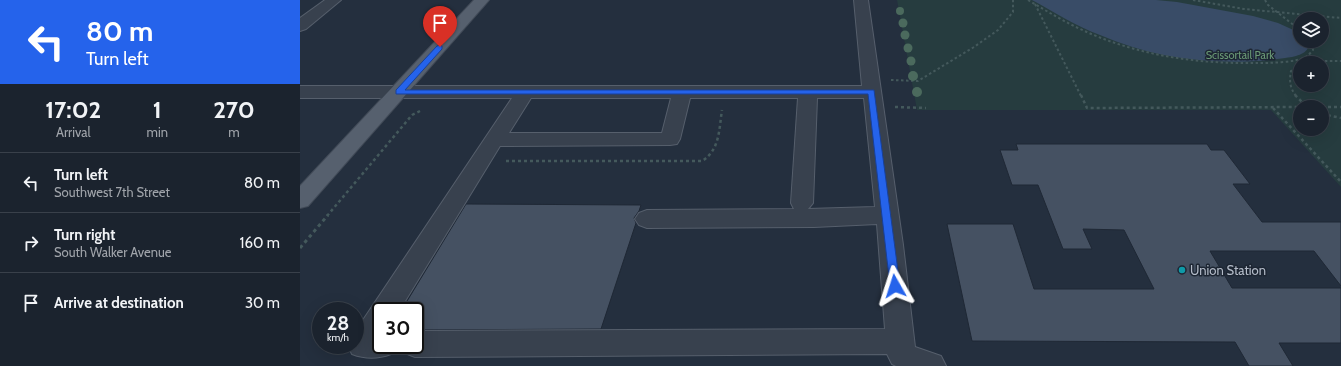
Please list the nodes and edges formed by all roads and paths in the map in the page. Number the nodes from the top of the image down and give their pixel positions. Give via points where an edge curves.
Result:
1 (334, 0) edge
2 (482, 0) edge
3 (862, 0) edge
4 (1013, 0) edge
5 (1028, 0) edge
6 (1194, 0) edge
7 (1265, 0) edge
8 (1035, 4) junction
9 (1277, 12) junction
10 (1341, 18) edge
11 (1293, 25) edge
12 (300, 26) edge
13 (1293, 59) edge
14 (1329, 61) edge
15 (1341, 61) edge
16 (1293, 70) edge
17 (880, 86) junction
18 (300, 92) edge
19 (398, 92) junction
20 (525, 92) junction
21 (682, 92) junction
22 (808, 92) junction
23 (1300, 100) edge
24 (894, 107) dead end
25 (1272, 107) junction
26 (1293, 107) edge
27 (1329, 107) edge
28 (1341, 107) edge
29 (426, 108) dead end
30 (926, 108) dead end
31 (1329, 115) edge
32 (1341, 118) edge
33 (494, 140) junction
34 (1341, 182) edge
35 (300, 200) edge
36 (802, 203) dead end
37 (887, 215) junction
38 (647, 219) dead end
39 (300, 248) edge
40 (390, 302) edge
41 (372, 330) edge
42 (424, 344) edge
43 (372, 345) edge
44 (901, 348) junction
45 (931, 366) edge

1 - 12 street
2 - 19 main road
3 - 17 street
4 - 17 path via 1013,12 998,30 974,47 918,81
5 - 8 path
6 - 9 path
7 - 9 path
8 - 13 path via 1087,32 1149,53 1211,63 1263,63
8 - 25 path via 1087,108
9 - 10 path
9 - 11 path
14 - 15 path
16 - 23 path via 1289,83
17 - 22 street
17 - 37 street
18 - 19 street
19 - 20 street
19 - 35 main road
20 - 21 street
20 - 33 street
21 - 22 street
21 - 33 street via 670,139
22 - 36 street
24 - 30 path
25 - 26 path
25 - 34 path
27 - 28 path
29 - 39 path via 412,115
31 - 32 path
33 - 40 street
37 - 38 street
37 - 44 street
41 - 43 street via 362,345
42 - 44 street
44 - 45 street

